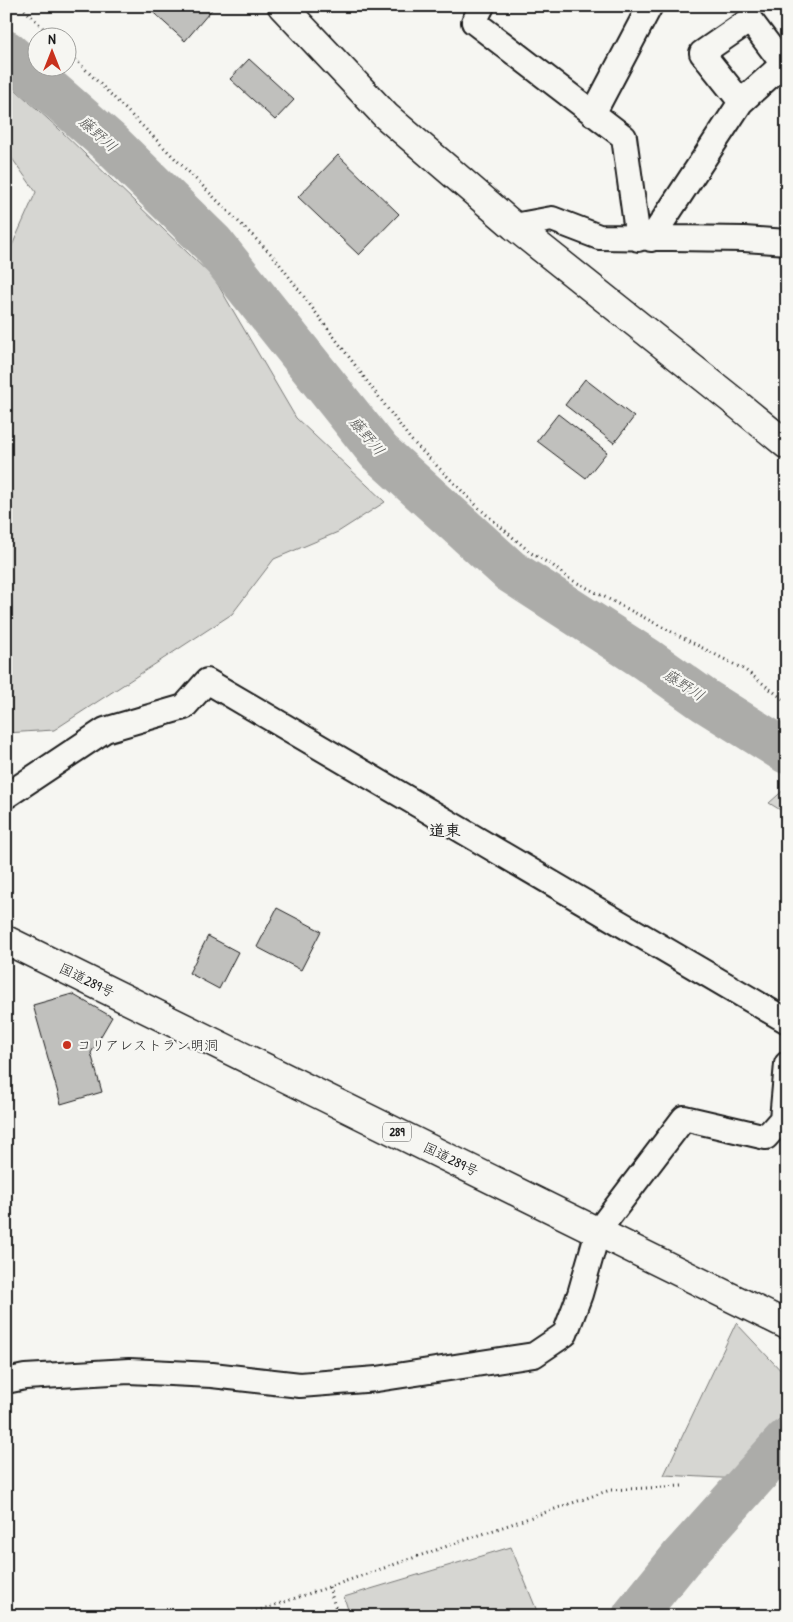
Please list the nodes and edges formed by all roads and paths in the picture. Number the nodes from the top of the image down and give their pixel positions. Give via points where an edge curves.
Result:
1 (21, 6) edge
2 (282, 6) edge
3 (482, 6) edge
4 (650, 6) edge
5 (43, 28) edge
6 (78, 62) edge
7 (741, 102) dead end
8 (593, 114) junction
9 (514, 226) junction
10 (644, 239) junction
11 (787, 242) edge
12 (787, 445) edge
13 (787, 702) edge
14 (6, 796) edge
15 (6, 940) edge
16 (787, 1020) edge
17 (787, 1064) edge
18 (598, 1231) junction
19 (787, 1325) edge
20 (6, 1381) edge
21 (682, 1486) dead end
22 (329, 1587) junction
23 (242, 1616) edge
24 (338, 1616) edge

1 - 5 path
2 - 9 main road via 386,116
3 - 8 street via 474,22
4 - 8 street
6 - 13 path via 275,258 411,440 480,509 531,553 552,564 568,578 745,670
7 - 10 street
8 - 10 street via 624,137
9 - 10 street via 552,219 599,237
9 - 12 main road
10 - 11 street
14 - 16 street via 105,730 184,707 208,681
15 - 18 main road, 国道289号 / 289
17 - 18 street via 782,1119 766,1138 684,1118
18 - 19 main road, 国道289号 / 289
18 - 20 street via 565,1334 534,1355 377,1379 300,1385 129,1370
21 - 22 path via 610,1490
22 - 23 path
22 - 24 path

